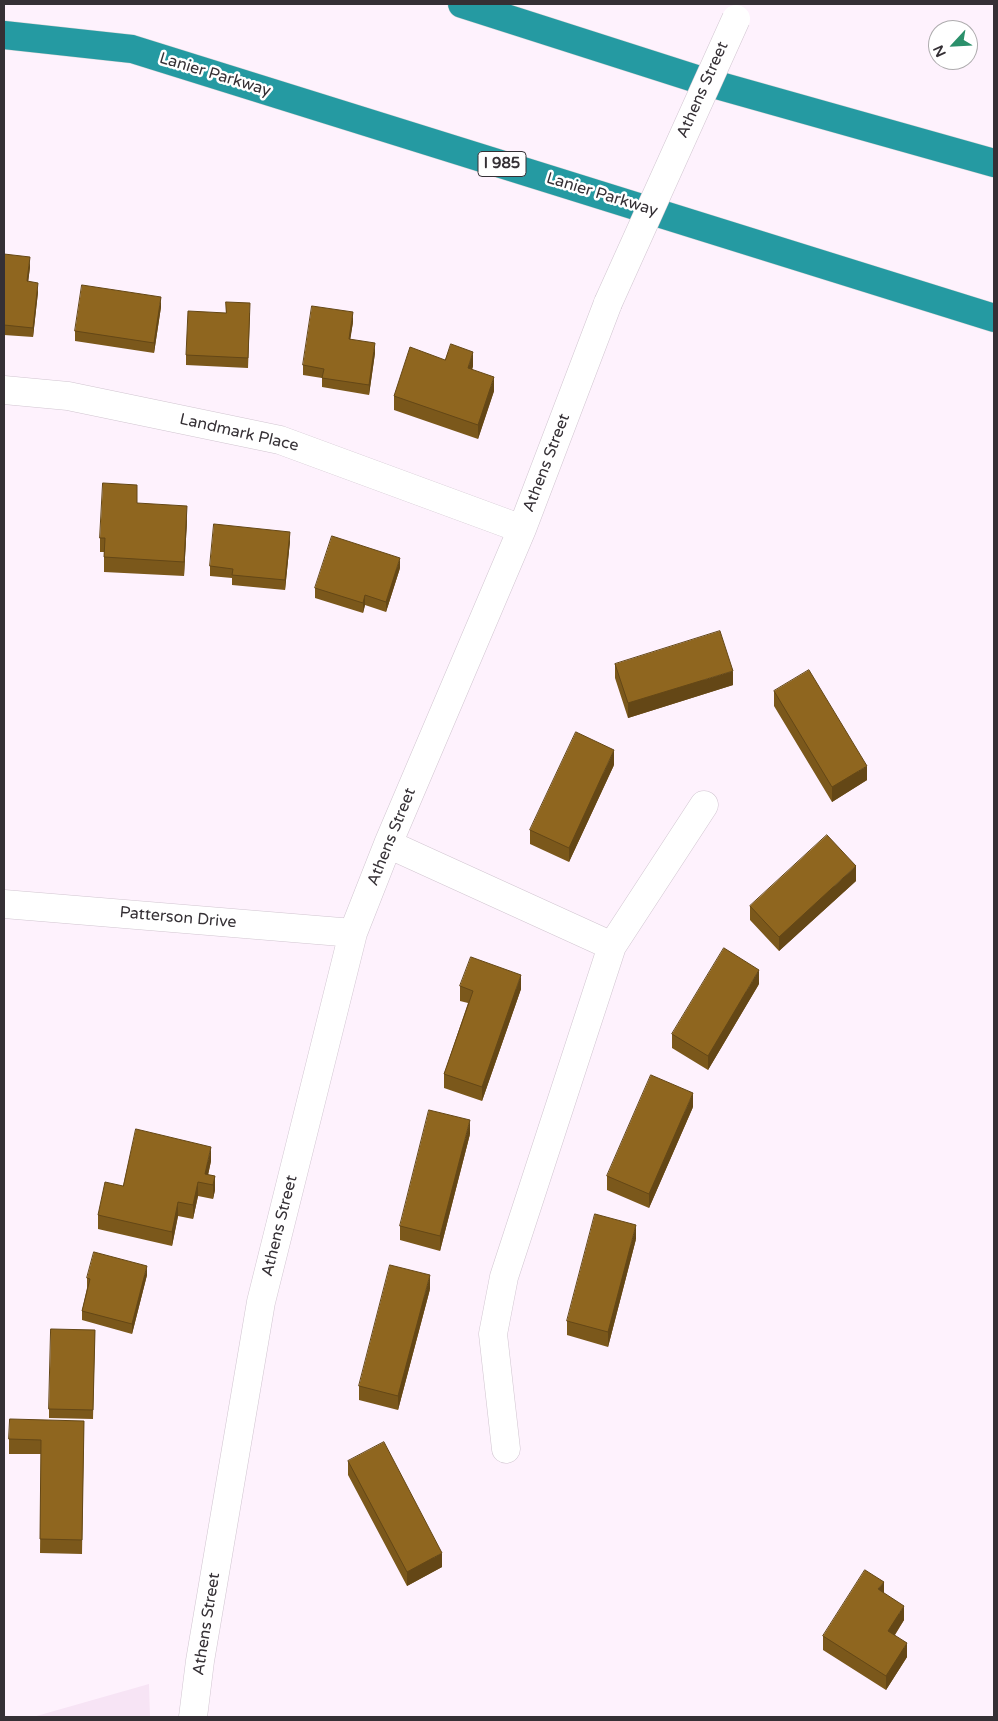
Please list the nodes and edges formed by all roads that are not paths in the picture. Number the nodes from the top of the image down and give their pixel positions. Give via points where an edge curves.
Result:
1 (462, 4) edge
2 (739, 12) edge
3 (4, 35) edge
4 (994, 163) edge
5 (994, 318) edge
6 (4, 390) edge
7 (522, 528) junction
8 (704, 805) dead end
9 (388, 844) junction
10 (4, 904) edge
11 (353, 933) junction
12 (612, 946) junction
13 (506, 1448) dead end
14 (193, 1717) edge

1 - 4 highway via 706,82
2 - 7 street, Athens Street, bridge via 608,303
3 - 5 highway, Lanier Parkway / I 985 via 132,49
6 - 7 street, Landmark Place via 68,396 280,440
7 - 9 street, Athens Street
8 - 12 street
9 - 11 street, Athens Street
9 - 12 street
10 - 11 street, Patterson Drive
11 - 14 street, Athens Street via 261,1302
12 - 13 street via 504,1277 493,1334

